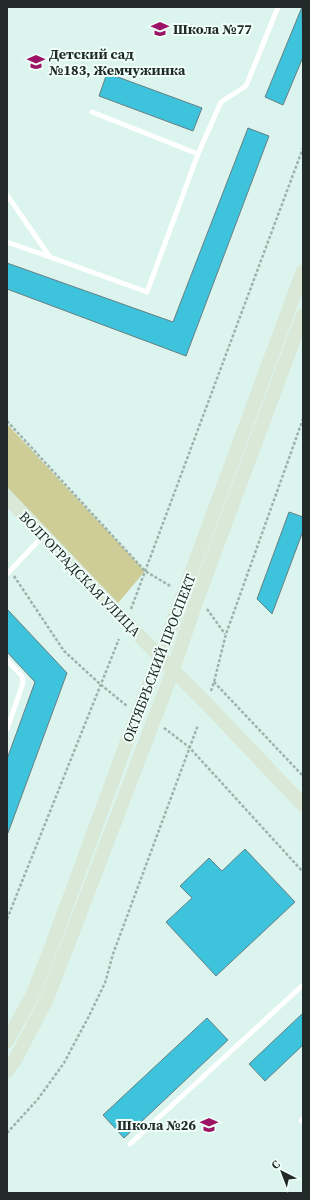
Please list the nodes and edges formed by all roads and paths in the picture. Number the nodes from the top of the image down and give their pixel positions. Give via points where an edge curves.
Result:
1 (278, 7) edge
2 (92, 112) dead end
3 (303, 148) edge
4 (198, 154) junction
5 (7, 195) edge
6 (7, 242) edge
7 (50, 257) junction
8 (303, 271) edge
9 (303, 315) edge
10 (303, 419) edge
11 (7, 421) edge
12 (7, 497) edge
13 (44, 535) junction
14 (145, 571) junction
15 (9, 572) edge
16 (176, 589) dead end
17 (206, 607) dead end
18 (130, 612) dead end
19 (226, 634) junction
20 (119, 639) dead end
21 (160, 657) junction
22 (7, 660) edge
23 (173, 670) junction
24 (214, 682) junction
25 (100, 684) junction
26 (211, 691) dead end
27 (131, 709) dead end
28 (159, 724) dead end
29 (198, 725) dead end
30 (7, 728) edge
31 (189, 747) junction
32 (303, 776) edge
33 (303, 805) edge
34 (303, 872) edge
35 (7, 919) edge
36 (303, 985) edge
37 (7, 1041) edge
38 (7, 1071) edge
39 (7, 1133) edge
40 (130, 1144) dead end

1 - 4 lane via 246,86 221,102
2 - 4 lane
3 - 14 path
4 - 7 lane via 147,292
5 - 7 lane
6 - 7 lane
8 - 21 main road, ОКТЯБРЬСКИЙ ПРОСПЕКТ
9 - 23 main road, ОКТЯБРЬСКИЙ ПРОСПЕКТ
10 - 19 path
11 - 14 path
12 - 13 main road, ВОЛГОГРАДСКАЯ УЛИЦА
13 - 15 lane
13 - 21 main road, ВОЛГОГРАДСКАЯ УЛИЦА
14 - 16 path
14 - 18 path
15 - 25 path via 64,651
17 - 19 path
19 - 24 path
20 - 25 path
21 - 23 main road, ВОЛГОГРАДСКАЯ УЛИЦА
21 - 37 main road, ОКТЯБРЬСКИЙ ПРОСПЕКТ via 36,987
22 - 30 lane via 22,676 22,683
23 - 33 main road, ВОЛГОГРАДСКАЯ УЛИЦА
23 - 38 main road, ОКТЯБРЬСКИЙ ПРОСПЕКТ via 46,1001
24 - 26 path
24 - 32 path
25 - 27 path
25 - 35 path
28 - 31 path
29 - 31 path
31 - 34 path
31 - 39 path via 112,954 105,983 64,1063 38,1099
36 - 40 lane

